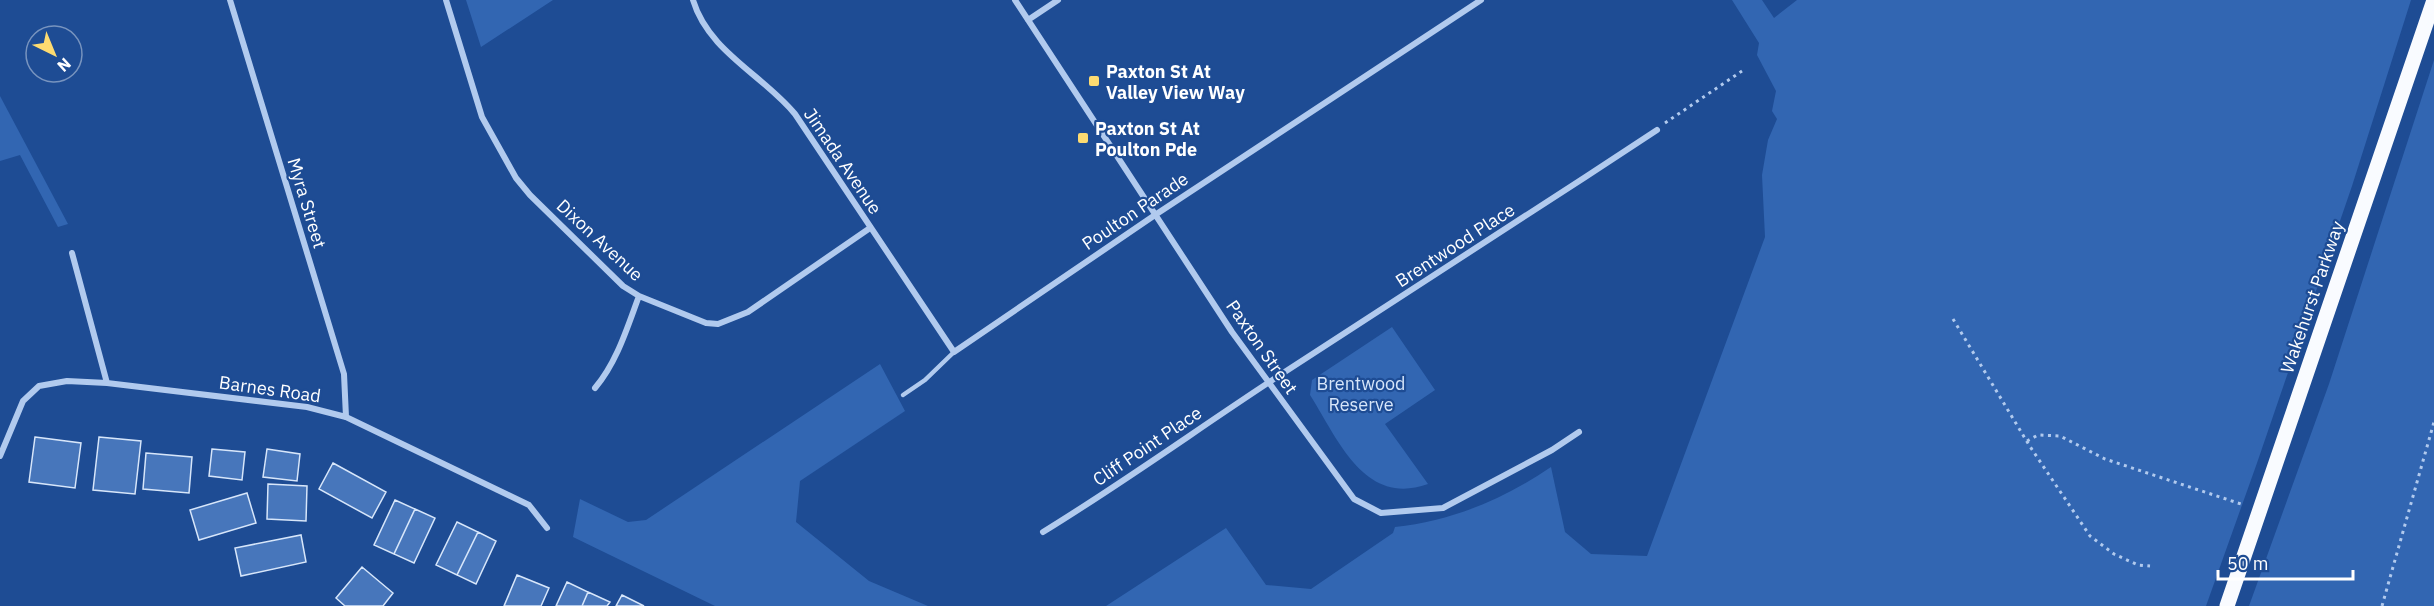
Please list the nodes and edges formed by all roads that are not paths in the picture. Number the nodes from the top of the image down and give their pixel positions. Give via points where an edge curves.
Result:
1 (230, 0) edge
2 (446, 0) edge
3 (693, 0) edge
4 (1015, 0) edge
5 (1058, 0) edge
6 (1481, 0) edge
7 (2434, 0) edge
8 (1028, 20) junction
9 (1657, 130) road end
10 (1155, 215) junction
11 (870, 228) junction
12 (72, 253) dead end
13 (639, 296) junction
14 (954, 352) junction
15 (107, 382) junction
16 (1268, 384) junction
17 (595, 388) dead end
18 (903, 395) dead end
19 (346, 417) junction
20 (1579, 432) dead end
21 (0, 456) edge
22 (547, 528) dead end
23 (1043, 531) dead end
24 (2227, 606) edge

1 - 19 street, Myra Street via 344,374
2 - 13 street, Dixon Avenue via 482,117 516,178 594,258
3 - 11 street, Jimada Avenue via 702,24 713,38 795,114
4 - 8 street, Paxton Street
5 - 8 street
6 - 10 street, Poulton Parade
7 - 24 main road, Wakehurst Parkway
8 - 10 street, Paxton Street
9 - 16 street, Brentwood Place
10 - 14 street, Poulton Parade
10 - 16 street, Paxton Street
11 - 13 street, Dixon Avenue via 748,312 718,324 705,323
11 - 14 street, Jimada Avenue
12 - 15 street
13 - 17 street via 615,358
14 - 18 lane, Poulton Parade
15 - 19 street, Barnes Road via 307,407
15 - 21 street, Barnes Road via 67,381 39,386 23,400
16 - 20 street, Paxton Street via 1354,499 1381,513 1443,508
16 - 23 street, Cliff Point Place
19 - 22 street, Barnes Road via 529,505

